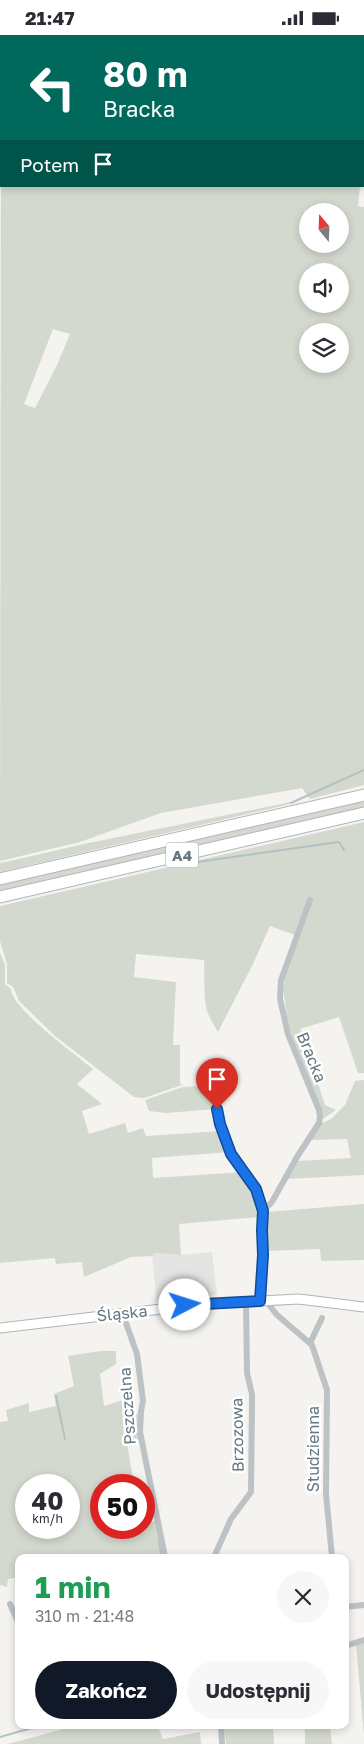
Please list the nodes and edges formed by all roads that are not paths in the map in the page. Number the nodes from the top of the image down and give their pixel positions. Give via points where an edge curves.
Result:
1 (364, 795) edge
2 (364, 813) edge
3 (0, 879) edge
4 (0, 897) edge
5 (310, 900) dead end
6 (217, 1109) dead end
7 (263, 1211) junction
8 (264, 1301) junction
9 (246, 1302) junction
10 (364, 1307) edge
11 (122, 1312) junction
12 (322, 1318) dead end
13 (0, 1328) edge
14 (310, 1343) junction
15 (164, 1554) edge
16 (215, 1554) edge
17 (332, 1554) edge
18 (10, 1604) dead end
19 (364, 1605) edge
20 (349, 1607) edge
21 (15, 1615) edge
22 (364, 1640) edge
23 (349, 1645) edge
24 (221, 1729) edge
25 (222, 1744) edge

1 - 3 highway, A4
2 - 4 highway, A4
5 - 7 street, Bracka via 281,980 280,999 288,1034 320,1117 272,1202
6 - 7 street via 231,1154 256,1189
7 - 8 street
8 - 9 main road, Śląska
8 - 10 main road, Śląska via 310,1300
8 - 14 street, Studzienna
9 - 11 main road, Śląska
9 - 16 street, Brzozowa via 246,1373 252,1394 252,1492 230,1519
11 - 13 main road, Śląska
11 - 15 street, Pszczelna via 137,1354 144,1401 142,1440
12 - 14 street
14 - 17 street, Studzienna via 327,1390 326,1494
18 - 21 street
19 - 20 street
22 - 23 street
24 - 25 street

